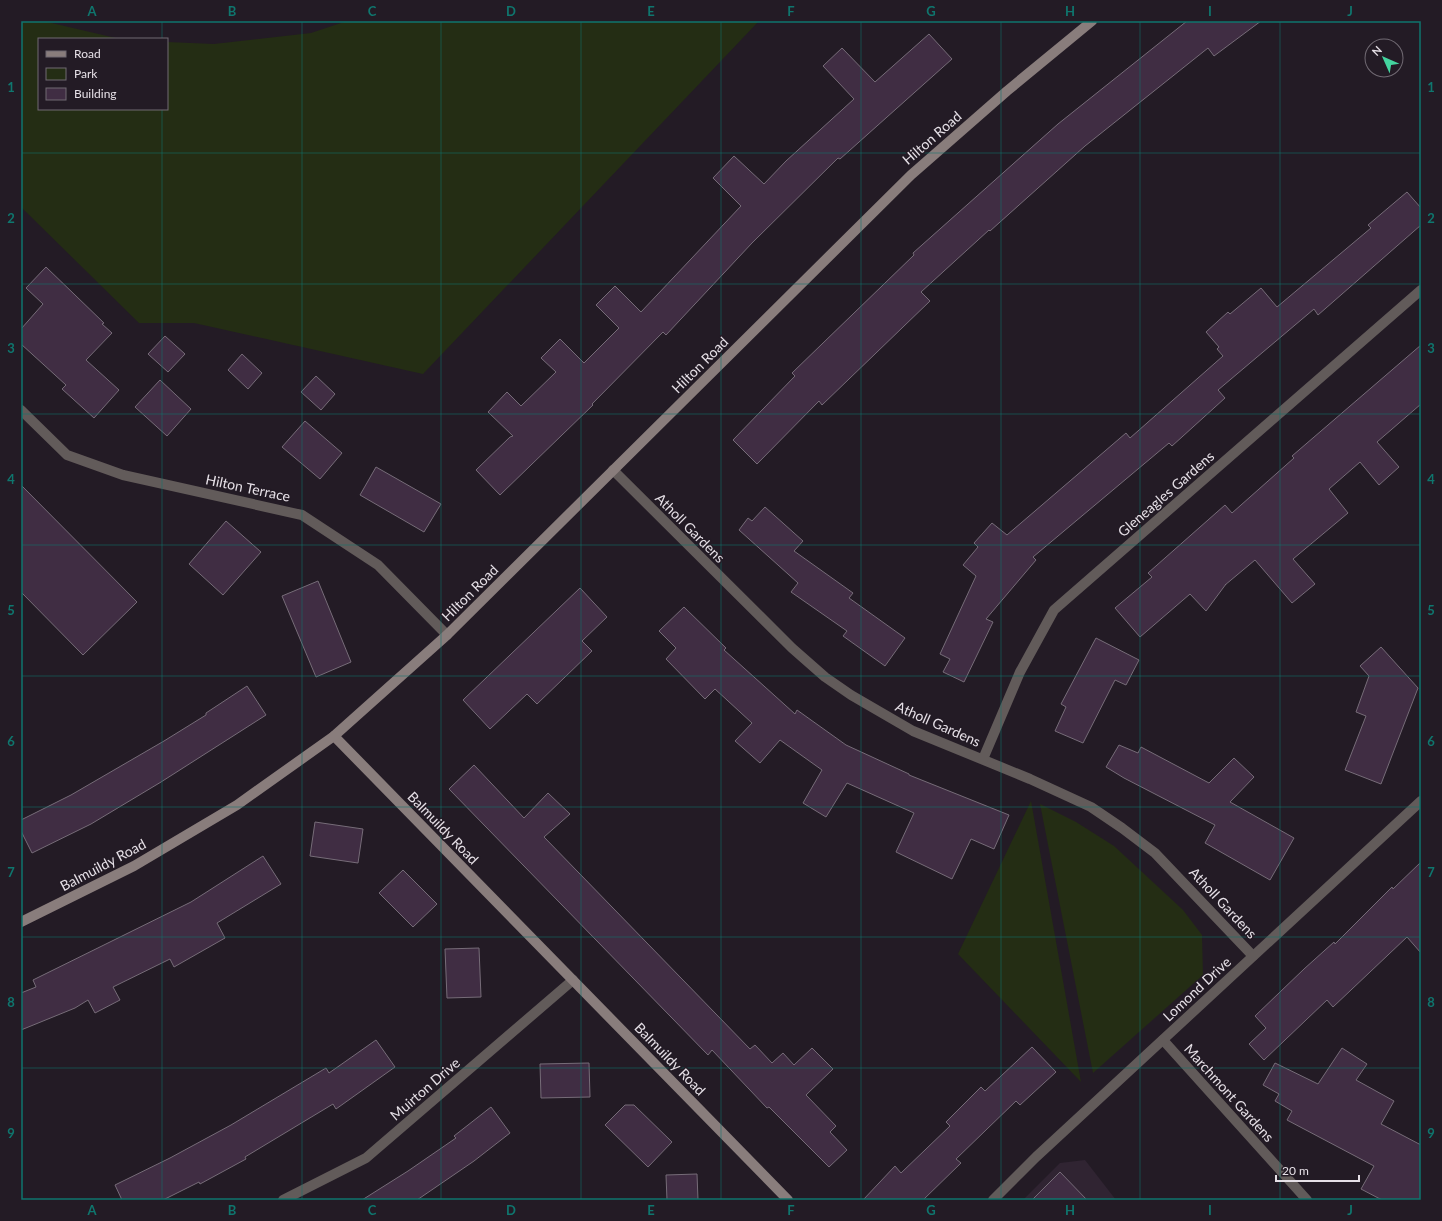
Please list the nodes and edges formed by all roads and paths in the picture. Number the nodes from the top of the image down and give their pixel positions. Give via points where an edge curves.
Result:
1 (1092, 21) edge
2 (1421, 290) edge
3 (21, 410) edge
4 (613, 470) junction
5 (447, 635) junction
6 (334, 736) junction
7 (983, 759) junction
8 (1421, 800) edge
9 (21, 922) edge
10 (1253, 956) junction
11 (573, 980) junction
12 (1163, 1040) junction
13 (283, 1200) edge
14 (788, 1200) edge
15 (993, 1200) edge
16 (1307, 1200) edge

1 - 4 street, Hilton Road via 911,175
2 - 7 street, Gleneagles Gardens via 1054,610 1020,672
3 - 5 street, Hilton Terrace via 67,455 123,475 302,514 378,565
4 - 5 street, Hilton Road
4 - 7 street, Atholl Gardens via 792,648 825,677 851,695 913,730
5 - 6 street, Hilton Road
6 - 9 street, Balmuildy Road via 237,805 134,866
6 - 11 street, Balmuildy Road
7 - 10 street, Atholl Gardens via 1091,807 1122,828 1155,853
8 - 10 street, Lomond Drive
10 - 12 street, Lomond Drive
11 - 13 street, Muirton Drive via 366,1158
11 - 14 street, Balmuildy Road
12 - 15 street, Lomond Drive via 1041,1152
12 - 16 street, Marchmont Gardens

